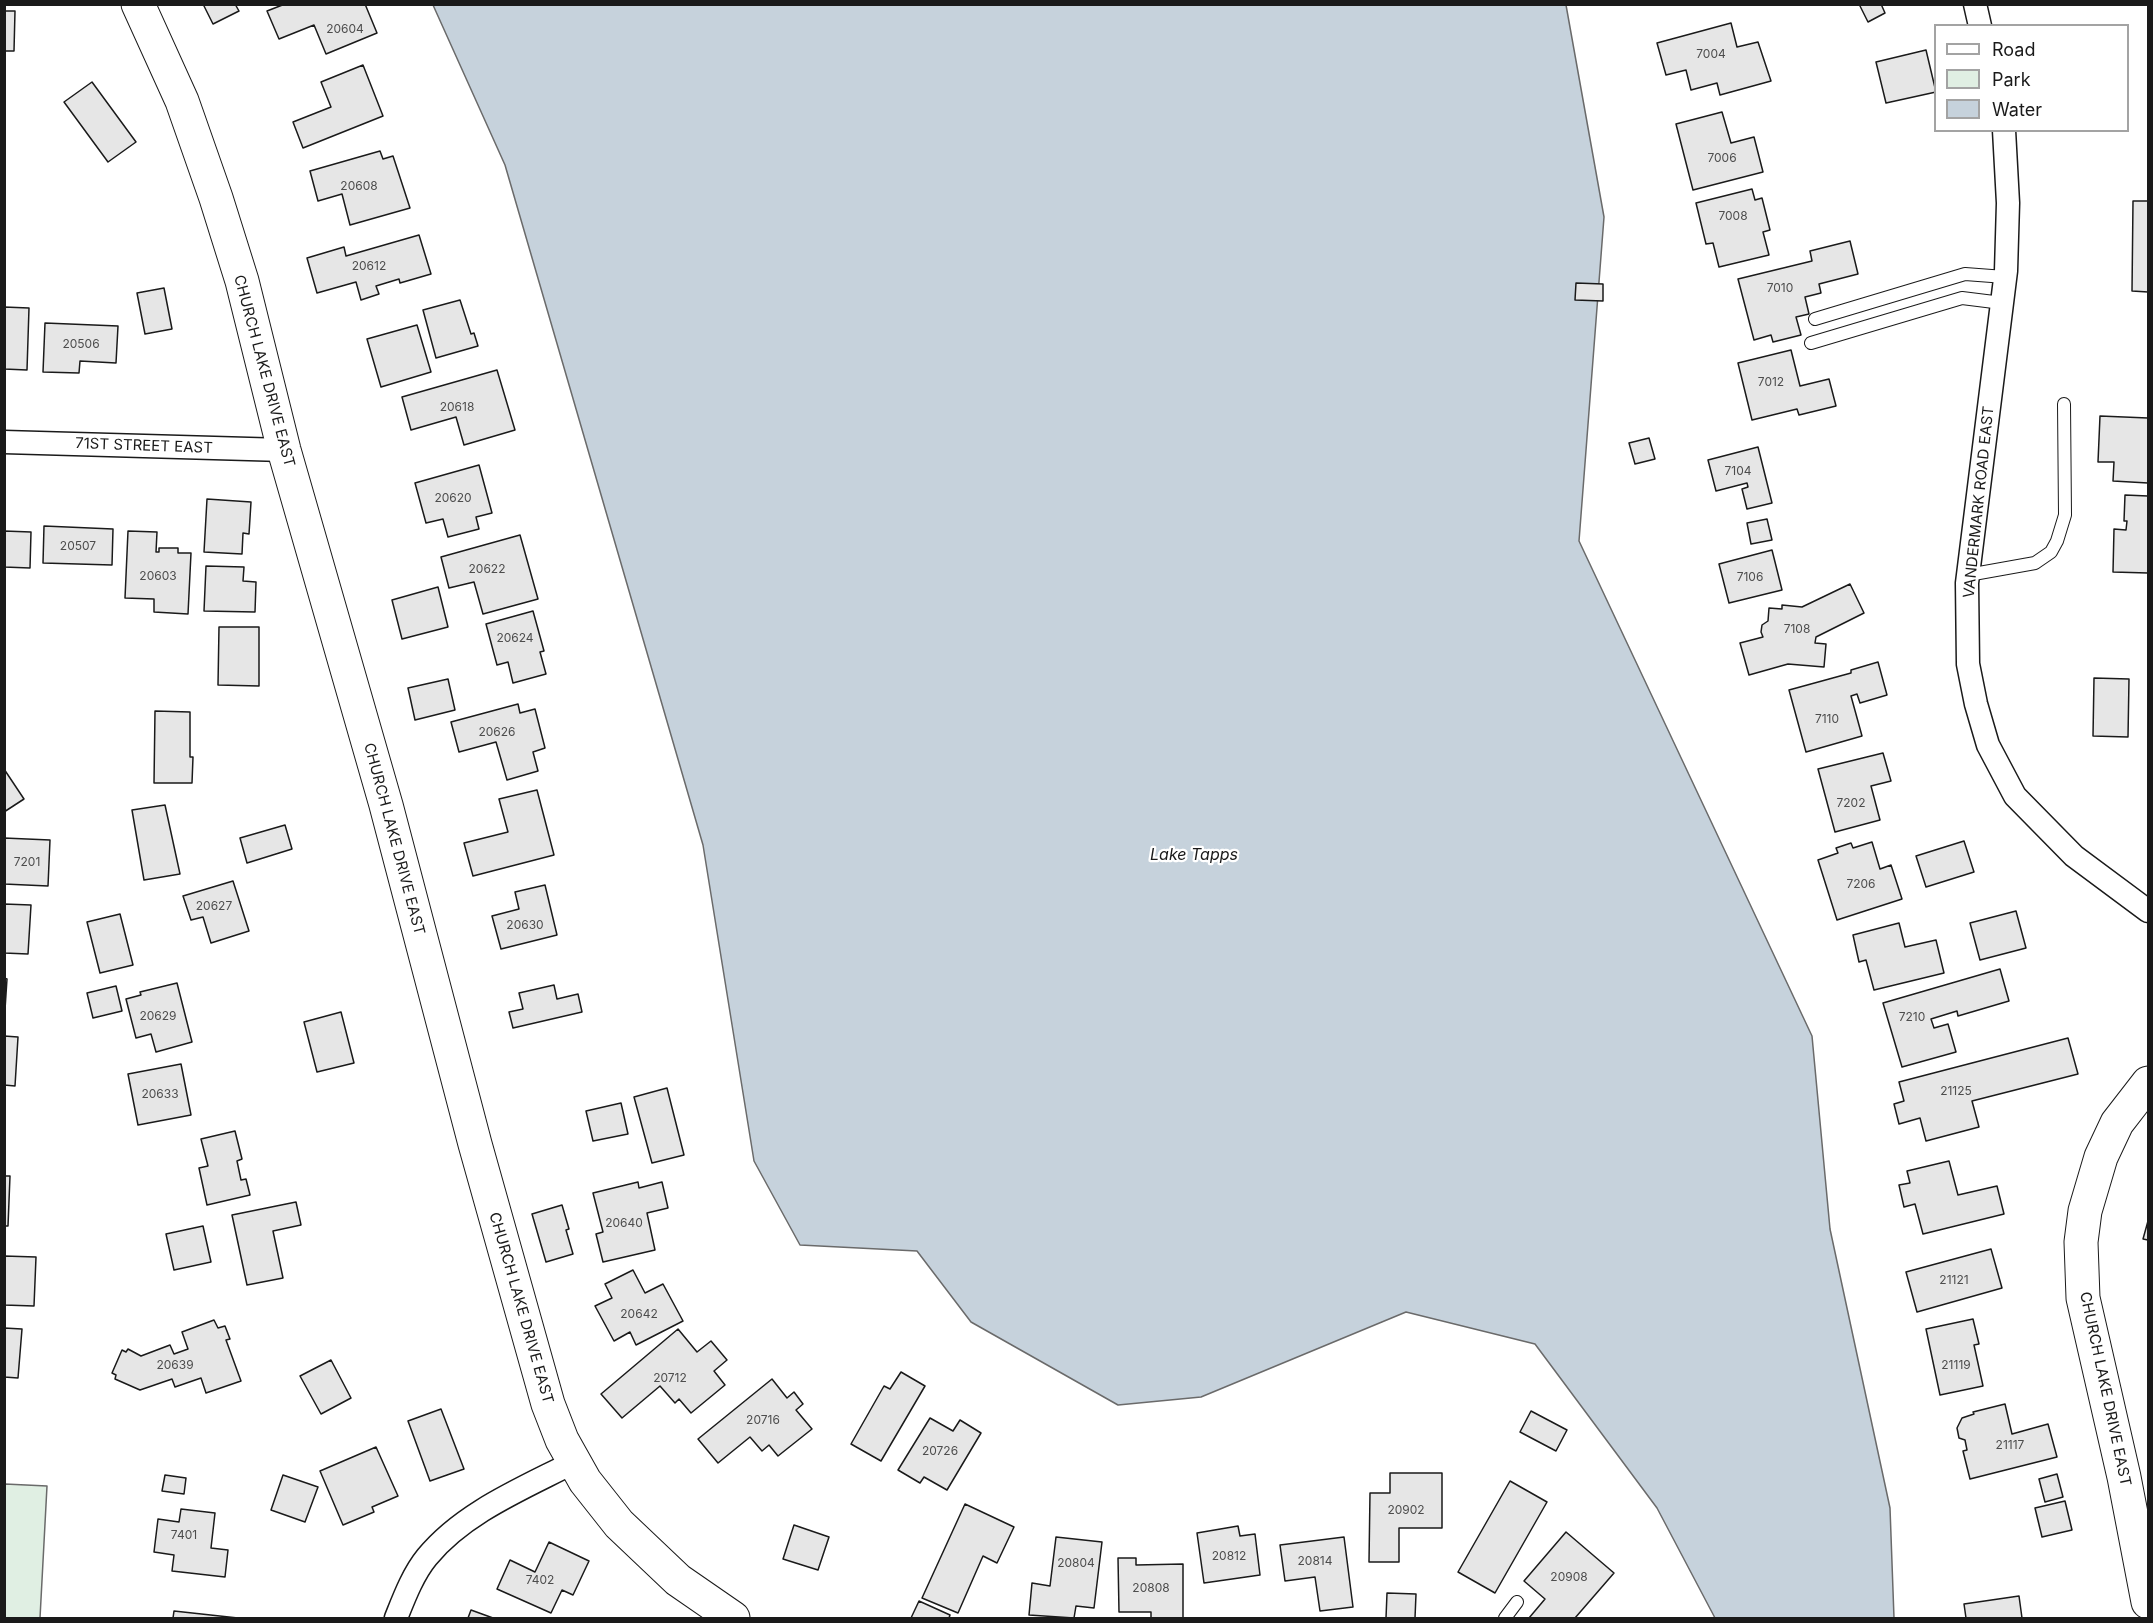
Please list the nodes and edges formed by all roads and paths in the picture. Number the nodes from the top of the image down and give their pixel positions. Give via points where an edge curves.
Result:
1 (138, 4) edge
2 (1975, 4) edge
3 (1980, 24) edge
4 (2004, 132) edge
5 (2006, 277) junction
6 (2002, 303) junction
7 (1815, 319) dead end
8 (1811, 343) dead end
9 (2064, 404) dead end
10 (4, 442) edge
11 (284, 450) junction
12 (1968, 575) junction
13 (2148, 911) edge
14 (2148, 1083) edge
15 (574, 1462) junction
16 (1516, 1602) dead end
17 (2148, 1602) edge
18 (396, 1618) edge
19 (733, 1618) edge
20 (1505, 1618) edge

1 - 11 street, CHURCH LAKE DRIVE EAST via 182,100 216,198 245,292
2 - 3 street
4 - 5 street, VANDERMARK ROAD EAST
5 - 6 street, VANDERMARK ROAD EAST
5 - 7 lane via 1965,274
6 - 8 lane via 1962,298
6 - 12 street, VANDERMARK ROAD EAST
9 - 12 lane via 2065,515 2054,547 2035,563
10 - 11 street, 71ST STREET EAST
11 - 15 street, CHURCH LAKE DRIVE EAST via 386,805 476,1150 548,1404
12 - 13 street, VANDERMARK ROAD EAST via 1968,664 1988,745 2000,771 2014,796 2074,856
14 - 17 street, CHURCH LAKE DRIVE EAST via 2117,1123 2102,1156 2088,1200 2081,1242 2083,1298
15 - 18 street via 492,1505 442,1540 426,1558
15 - 19 street, CHURCH LAKE DRIVE EAST via 619,1524 678,1580
16 - 20 lane

